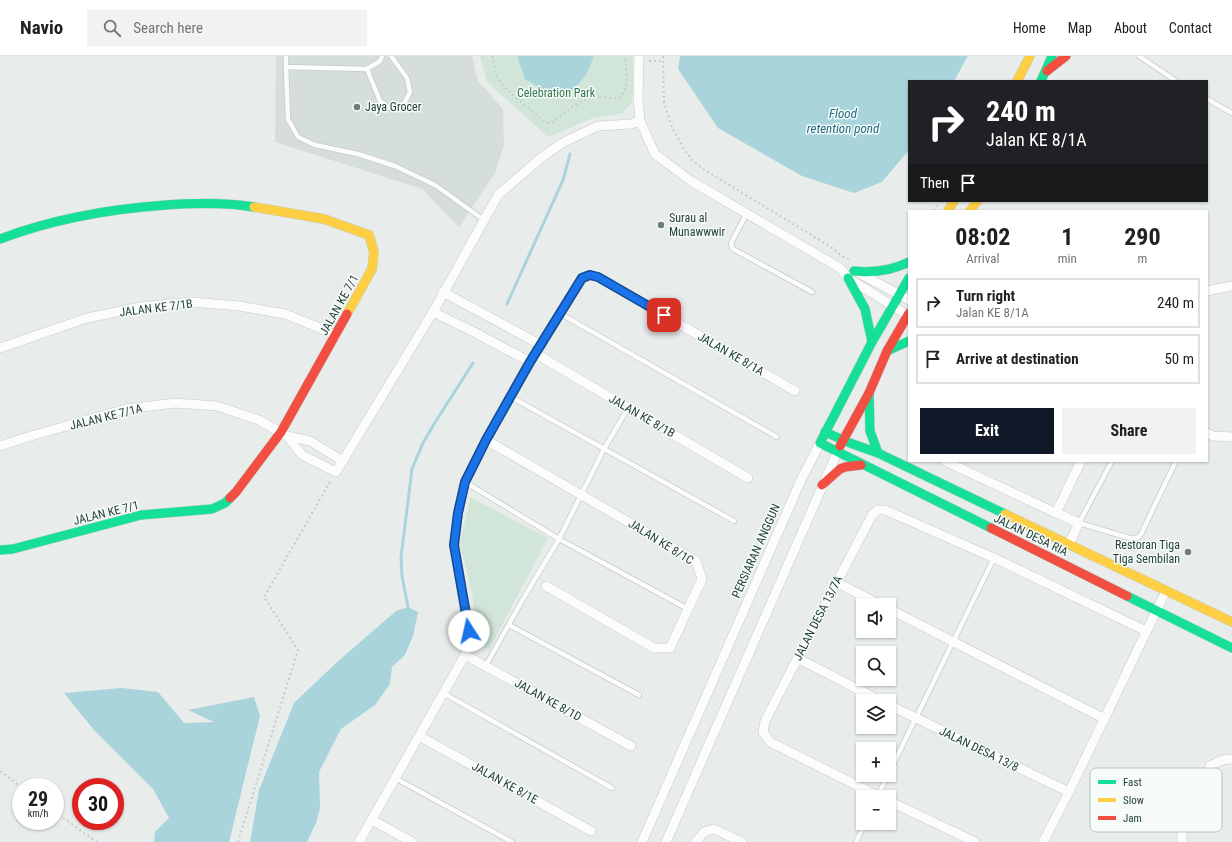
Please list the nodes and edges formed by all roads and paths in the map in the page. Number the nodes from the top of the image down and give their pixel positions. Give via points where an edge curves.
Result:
1 (286, 56) edge
2 (382, 56) edge
3 (391, 56) edge
4 (492, 56) edge
5 (626, 56) edge
6 (663, 56) edge
7 (1030, 56) edge
8 (1052, 56) edge
9 (1066, 56) edge
10 (1139, 56) edge
11 (639, 59) edge
12 (663, 61) junction
13 (286, 67) junction
14 (367, 70) junction
15 (1043, 77) edge
16 (1018, 80) edge
17 (1175, 80) edge
18 (1208, 100) edge
19 (1232, 113) edge
20 (640, 121) junction
21 (746, 215) junction
22 (484, 220) junction
23 (0, 239) edge
24 (852, 260) dead end
25 (908, 262) edge
26 (851, 274) junction
27 (908, 280) edge
28 (1232, 286) edge
29 (1208, 291) edge
30 (443, 292) junction
31 (812, 292) dead end
32 (900, 294) junction
33 (908, 299) edge
34 (893, 306) junction
35 (433, 312) junction
36 (561, 314) junction
37 (908, 314) edge
38 (908, 317) edge
39 (336, 336) junction
40 (908, 341) edge
41 (872, 342) junction
42 (541, 345) junction
43 (0, 348) edge
44 (887, 351) junction
45 (536, 354) junction
46 (530, 362) junction
47 (795, 391) dead end
48 (869, 394) junction
49 (510, 397) junction
50 (628, 408) junction
51 (825, 432) junction
52 (284, 434) junction
53 (1208, 434) edge
54 (777, 437) dead end
55 (1232, 437) edge
56 (843, 439) junction
57 (486, 440) junction
58 (820, 443) junction
59 (0, 446) edge
60 (604, 449) junction
61 (837, 453) junction
62 (878, 453) junction
63 (343, 461) junction
64 (948, 462) edge
65 (1081, 462) edge
66 (1111, 462) edge
67 (1176, 462) edge
68 (861, 465) junction
69 (336, 472) junction
70 (748, 478) dead end
71 (465, 482) junction
72 (822, 484) junction
73 (581, 495) junction
74 (1056, 513) junction
75 (734, 522) dead end
76 (1079, 522) junction
77 (559, 539) junction
78 (1069, 544) junction
79 (0, 550) edge
80 (994, 558) junction
81 (836, 582) junction
82 (546, 586) dead end
83 (1166, 591) junction
84 (867, 598) edge
85 (688, 609) junction
86 (1157, 611) junction
87 (896, 613) edge
88 (1232, 622) edge
89 (509, 625) junction
90 (1146, 631) junction
91 (952, 642) junction
92 (1232, 648) edge
93 (465, 654) junction
94 (797, 658) junction
95 (486, 667) junction
96 (443, 693) junction
97 (867, 694) edge
98 (639, 695) dead end
99 (896, 709) edge
100 (1105, 718) junction
101 (916, 719) junction
102 (419, 736) junction
103 (631, 746) dead end
104 (896, 758) edge
105 (1227, 759) edge
106 (1209, 768) edge
107 (0, 772) edge
108 (396, 778) junction
109 (12, 781) edge
110 (612, 788) dead end
111 (864, 790) edge
112 (1069, 792) junction
113 (896, 804) edge
114 (64, 818) edge
115 (372, 820) junction
116 (862, 830) edge
117 (591, 831) dead end
118 (97, 842) edge
119 (238, 842) edge
120 (359, 842) edge
121 (412, 842) edge
122 (512, 842) edge
123 (642, 842) edge
124 (666, 842) edge
125 (696, 842) edge
126 (742, 842) edge
127 (856, 842) edge
128 (975, 842) edge
129 (1043, 842) edge

1 - 13 lane
2 - 14 lane via 380,61
3 - 14 lane via 407,78 410,92 404,104 390,108 380,101
4 - 5 path via 496,74 503,86 546,123 552,123 578,103 592,98 620,98 626,92
6 - 12 path
7 - 16 main road
8 - 15 main road
9 - 15 main road
10 - 17 lane
11 - 12 path
11 - 20 street
12 - 24 path via 664,103 676,136 693,161
13 - 14 lane
13 - 22 lane via 288,119 298,137 315,145 358,154 395,166 435,185
18 - 19 lane
20 - 21 street via 655,154 691,182
20 - 22 street via 598,126 564,142 542,157 498,195
21 - 26 street
21 - 31 lane via 732,241 733,249
22 - 30 street
23 - 39 main road, JALAN KE 7/1 via 82,216 128,208 186,204 234,204 324,219 369,235 374,248 372,269
25 - 26 main road via 884,272
26 - 32 street
26 - 34 street
26 - 41 main road via 865,309
27 - 32 main road, PERSIARAN ANGGUN
28 - 29 street
30 - 35 street
30 - 42 street
32 - 33 street
32 - 34 main road, PERSIARAN ANGGUN
34 - 37 street
34 - 41 main road, PERSIARAN ANGGUN
35 - 46 street
35 - 63 street
36 - 42 street
36 - 47 street, JALAN KE 8/1A via 582,278 590,275 598,277
36 - 54 lane
38 - 44 main road
39 - 43 street, JALAN KE 7/1B via 285,314 239,306 191,302 140,307 87,318
39 - 52 main road, JALAN KE 7/1
40 - 44 main road
41 - 51 main road, PERSIARAN ANGGUN
42 - 45 street
44 - 48 main road
45 - 46 street
45 - 50 street, JALAN KE 8/1B
46 - 49 street
48 - 56 main road
48 - 62 main road via 870,430
49 - 57 street
49 - 60 lane
50 - 60 lane
50 - 70 street, JALAN KE 8/1B
51 - 56 main road, JALAN DESA RIA
51 - 58 main road, PERSIARAN ANGGUN
52 - 59 street, JALAN KE 7/1A via 259,420 217,406 175,403 126,409
52 - 63 street via 310,441
52 - 69 street via 302,455
52 - 79 main road, JALAN KE 7/1 via 236,492 225,503 212,509 141,515 13,549
53 - 55 street
56 - 61 main road
56 - 62 main road, JALAN DESA RIA
57 - 71 street
57 - 73 street, JALAN KE 8/1C
58 - 61 main road, JALAN DESA RIA
58 - 123 street, PERSIARAN ANGGUN via 801,480
60 - 73 lane
60 - 75 lane
61 - 68 main road, JALAN DESA RIA
61 - 72 street
62 - 78 main road, JALAN DESA RIA
63 - 69 street
64 - 74 street
65 - 74 street
66 - 76 lane
67 - 76 lane via 1139,537 1133,539
68 - 72 main road via 840,469
68 - 86 main road, JALAN DESA RIA
69 - 119 path via 264,597 298,650
71 - 77 lane
71 - 93 street via 454,545 469,631
72 - 124 street
73 - 77 lane
73 - 85 street, JALAN KE 8/1C via 696,561 702,579
74 - 76 street
76 - 78 street
77 - 85 lane
77 - 89 lane
78 - 83 main road, JALAN DESA RIA
80 - 81 street, JALAN DESA 13/7A via 885,510 878,510 872,515
80 - 90 street
80 - 91 lane
81 - 84 street
81 - 94 street, JALAN DESA 13/7A
82 - 85 street, JALAN KE 8/1C via 654,648 670,648
83 - 86 street
83 - 88 main road, JALAN DESA RIA
86 - 90 street
86 - 92 main road, JALAN DESA RIA
87 - 91 street
89 - 95 lane
89 - 98 lane
90 - 100 street
91 - 100 street
91 - 101 lane
93 - 95 street, JALAN KE 8/1D
93 - 96 street
94 - 97 street
94 - 111 street, JALAN DESA 13/7A via 765,721 763,732 770,742
95 - 103 street, JALAN KE 8/1D
96 - 102 street
96 - 110 lane
99 - 101 street, JALAN DESA 13/8
100 - 112 street
101 - 104 lane
101 - 112 street, JALAN DESA 13/8
102 - 108 street
102 - 117 street, JALAN KE 8/1E
105 - 106 street
107 - 109 path
108 - 115 street
108 - 122 lane
112 - 129 street
113 - 128 street
114 - 118 path
115 - 120 street
115 - 121 street
116 - 127 lane
125 - 126 street via 704,832 714,829

